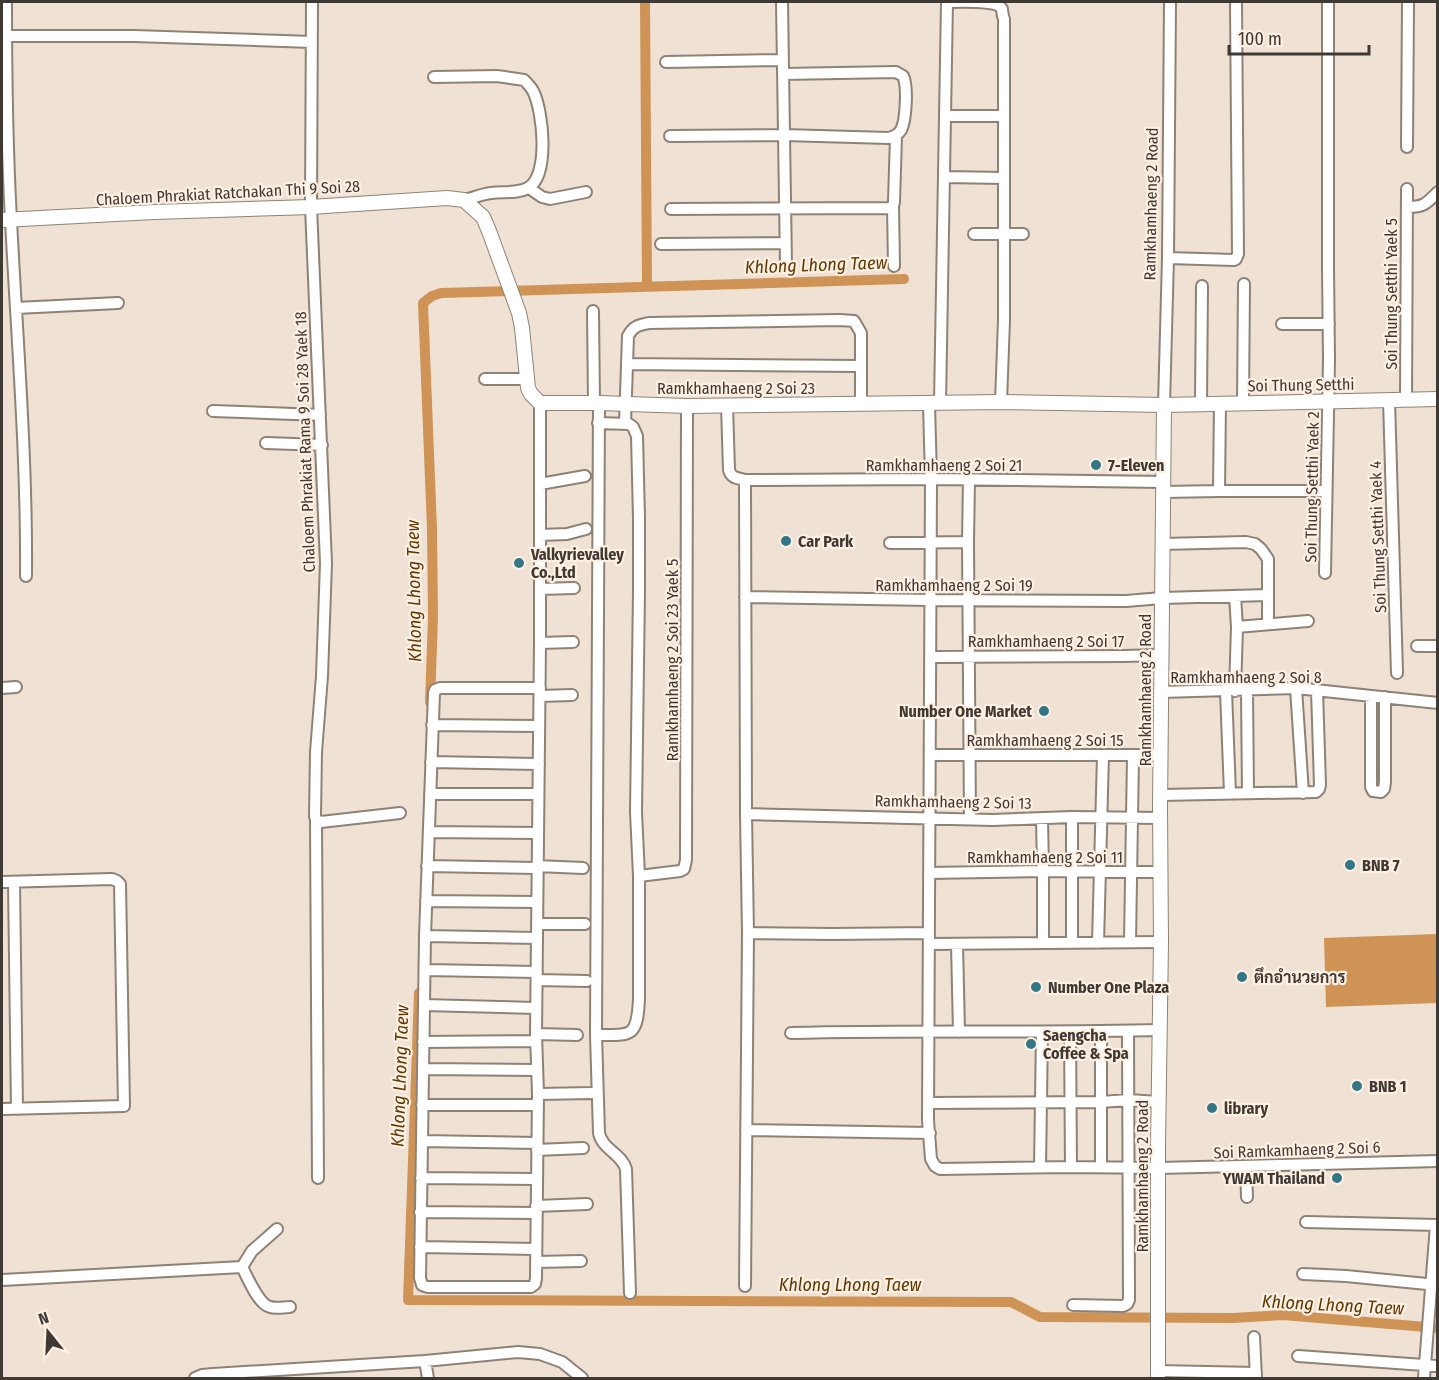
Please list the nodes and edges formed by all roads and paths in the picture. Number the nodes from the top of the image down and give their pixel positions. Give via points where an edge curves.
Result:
1 (6, 2) edge
2 (312, 2) edge
3 (782, 2) edge
4 (947, 2) edge
5 (1170, 2) edge
6 (1236, 2) edge
7 (1328, 2) edge
8 (1408, 2) edge
9 (6, 36) junction
10 (312, 42) junction
11 (783, 60) junction
12 (666, 62) dead end
13 (783, 74) junction
14 (434, 77) dead end
15 (945, 116) junction
16 (1004, 116) junction
17 (784, 135) junction
18 (670, 136) dead end
19 (896, 136) junction
20 (1407, 147) dead end
21 (944, 177) junction
22 (1004, 178) junction
23 (529, 188) junction
24 (1407, 189) dead end
25 (586, 192) dead end
26 (1437, 192) edge
27 (460, 199) junction
28 (893, 206) junction
29 (311, 207) junction
30 (1407, 207) junction
31 (785, 208) junction
32 (671, 209) dead end
33 (6, 219) edge
34 (974, 234) dead end
35 (1004, 234) junction
36 (1023, 234) dead end
37 (785, 243) junction
38 (661, 244) dead end
39 (1168, 258) junction
40 (786, 265) dead end
41 (894, 266) dead end
42 (1244, 284) dead end
43 (1202, 286) dead end
44 (118, 303) dead end
45 (16, 308) junction
46 (593, 311) dead end
47 (1282, 324) dead end
48 (1329, 324) junction
49 (627, 364) junction
50 (861, 366) junction
51 (485, 379) dead end
52 (526, 379) junction
53 (1437, 399) edge
54 (1389, 400) junction
55 (1406, 400) junction
56 (1329, 401) junction
57 (1001, 402) junction
58 (1243, 402) junction
59 (540, 403) junction
60 (596, 403) junction
61 (1201, 403) junction
62 (1220, 403) junction
63 (626, 404) junction
64 (861, 404) junction
65 (935, 404) junction
66 (1164, 405) junction
67 (687, 406) junction
68 (727, 406) junction
69 (213, 411) dead end
70 (320, 415) junction
71 (598, 423) junction
72 (625, 423) junction
73 (266, 443) dead end
74 (322, 445) junction
75 (585, 476) dead end
76 (931, 479) junction
77 (969, 479) junction
78 (745, 480) junction
79 (540, 484) junction
80 (1163, 487) junction
81 (1218, 491) junction
82 (1326, 491) junction
83 (586, 529) dead end
84 (540, 535) junction
85 (931, 542) junction
86 (968, 542) junction
87 (890, 543) dead end
88 (1162, 544) junction
89 (1325, 573) dead end
90 (26, 576) dead end
91 (574, 588) dead end
92 (540, 589) junction
93 (1268, 595) junction
94 (1235, 596) junction
95 (745, 597) junction
96 (1162, 598) junction
97 (930, 600) junction
98 (968, 600) junction
99 (1308, 621) dead end
100 (1268, 624) junction
101 (1237, 627) junction
102 (573, 642) dead end
103 (540, 643) junction
104 (1417, 646) dead end
105 (1437, 646) edge
106 (1161, 655) junction
107 (930, 657) junction
108 (969, 657) junction
109 (1397, 673) dead end
110 (16, 687) dead end
111 (2, 688) edge
112 (1296, 688) junction
113 (1317, 690) junction
114 (1236, 691) junction
115 (540, 692) junction
116 (1161, 692) junction
117 (572, 695) dead end
118 (1371, 696) junction
119 (1385, 698) junction
120 (1437, 703) edge
121 (432, 725) junction
122 (539, 726) junction
123 (930, 755) junction
124 (970, 755) junction
125 (1103, 755) junction
126 (1161, 755) junction
127 (1133, 756) junction
128 (431, 762) junction
129 (539, 764) junction
130 (1230, 793) junction
131 (1248, 793) junction
132 (1303, 793) junction
133 (430, 794) junction
134 (538, 794) junction
135 (1161, 795) junction
136 (400, 813) dead end
137 (746, 814) junction
138 (1072, 817) junction
139 (930, 818) junction
140 (1042, 818) junction
141 (1101, 818) junction
142 (1131, 818) junction
143 (1160, 818) junction
144 (970, 819) junction
145 (316, 820) junction
146 (429, 832) junction
147 (538, 833) junction
148 (427, 866) junction
149 (537, 867) junction
150 (583, 868) dead end
151 (1044, 871) junction
152 (1072, 872) junction
153 (1100, 872) junction
154 (1130, 872) junction
155 (1161, 872) junction
156 (929, 873) junction
157 (639, 876) junction
158 (2, 882) edge
159 (15, 882) junction
160 (426, 901) junction
161 (537, 902) junction
162 (537, 924) junction
163 (585, 924) dead end
164 (748, 933) junction
165 (425, 936) junction
166 (537, 938) junction
167 (929, 938) junction
168 (1130, 942) junction
169 (1161, 942) junction
170 (1072, 943) junction
171 (1098, 943) junction
172 (957, 944) junction
173 (1043, 944) junction
174 (424, 970) junction
175 (537, 976) junction
176 (587, 981) dead end
177 (424, 1005) junction
178 (536, 1008) junction
179 (1160, 1030) junction
180 (929, 1031) junction
181 (1128, 1031) junction
182 (959, 1032) junction
183 (1042, 1032) junction
184 (1070, 1032) junction
185 (1101, 1032) junction
186 (791, 1033) dead end
187 (577, 1035) dead end
188 (596, 1035) junction
189 (536, 1038) junction
190 (423, 1042) junction
191 (423, 1070) junction
192 (537, 1070) junction
193 (592, 1093) dead end
194 (538, 1099) junction
195 (1129, 1100) junction
196 (1071, 1101) junction
197 (928, 1102) junction
198 (1041, 1102) junction
199 (1100, 1102) junction
200 (1158, 1102) junction
201 (422, 1106) junction
202 (2, 1109) edge
203 (17, 1109) junction
204 (746, 1130) junction
205 (930, 1133) junction
206 (422, 1141) junction
207 (537, 1147) junction
208 (583, 1148) dead end
209 (1437, 1161) edge
210 (1040, 1167) junction
211 (1071, 1167) junction
212 (1101, 1167) junction
213 (1246, 1167) junction
214 (1158, 1168) junction
215 (1129, 1169) junction
216 (318, 1178) dead end
217 (420, 1178) junction
218 (537, 1179) junction
219 (1246, 1197) dead end
220 (587, 1204) dead end
221 (536, 1210) junction
222 (420, 1212) junction
223 (1306, 1222) dead end
224 (1437, 1225) edge
225 (277, 1229) dead end
226 (420, 1247) junction
227 (536, 1249) junction
228 (581, 1261) dead end
229 (536, 1262) junction
230 (242, 1268) junction
231 (1303, 1274) dead end
232 (2, 1280) edge
233 (1435, 1285) edge
234 (745, 1286) dead end
235 (630, 1293) dead end
236 (1073, 1305) dead end
237 (290, 1307) dead end
238 (1254, 1337) dead end
239 (1298, 1356) dead end
240 (425, 1361) junction
241 (1425, 1365) junction
242 (1437, 1366) edge
243 (277, 1374) edge
244 (1158, 1375) edge
245 (1256, 1376) edge
246 (195, 1378) edge
247 (428, 1378) edge
248 (582, 1378) edge
249 (1424, 1378) edge

1 - 9 street
2 - 10 street, Chaloem Phrakiat Rama 9 Soi 28 Yaek 18
3 - 11 street
4 - 15 street, Soi Ramkamhaeng 2 Soi 6
4 - 16 street via 989,3 1002,9
5 - 39 street, Ramkhamhaeng 2 Road
6 - 39 street via 1238,254 1234,260
7 - 48 street, Soi Thung Setthi Yaek 2
8 - 20 street
9 - 10 street
9 - 33 street
10 - 29 street, Chaloem Phrakiat Rama 9 Soi 28 Yaek 18
11 - 12 street
11 - 13 street
13 - 17 street
13 - 19 street via 896,72 903,76 907,94 902,130
14 - 23 street via 497,76 524,80 533,90 541,120 543,156 539,177
15 - 16 street
15 - 21 street, Soi Ramkamhaeng 2 Soi 6
16 - 22 street
17 - 18 street
17 - 19 street
17 - 31 street
19 - 28 street
21 - 22 street
21 - 65 street, Soi Ramkamhaeng 2 Soi 6
22 - 35 street
23 - 25 street via 550,200
23 - 27 street
24 - 30 street, Soi Thung Setthi Yaek 5
26 - 30 street via 1426,205
27 - 29 main road, Chaloem Phrakiat Ratchakan Thi 9 Soi 28
27 - 52 main road via 483,217 509,282 522,328
28 - 31 street
28 - 41 street
29 - 33 main road, Chaloem Phrakiat Ratchakan Thi 9 Soi 28
29 - 70 street, Chaloem Phrakiat Rama 9 Soi 28 Yaek 18
30 - 55 street, Soi Thung Setthi Yaek 5
31 - 32 street
31 - 37 street
33 - 45 street
34 - 35 street
35 - 36 street
35 - 57 street
37 - 38 street
37 - 40 street
39 - 66 street, Ramkhamhaeng 2 Road
42 - 58 street
43 - 61 street
44 - 45 street
45 - 90 street
46 - 60 street
47 - 48 street
48 - 56 street, Soi Thung Setthi Yaek 2
49 - 50 street
49 - 50 street via 628,336 638,325 840,320 854,321 859,328
49 - 63 street
50 - 64 street
51 - 52 street
52 - 59 main road via 531,394
53 - 55 main road, Soi Thung Setthi
54 - 55 main road, Soi Thung Setthi
54 - 56 main road, Soi Thung Setthi
54 - 109 street, Soi Thung Setthi Yaek 4
56 - 58 main road, Soi Thung Setthi
56 - 82 street, Soi Thung Setthi Yaek 2
57 - 65 main road, Ramkhamhaeng 2 Soi 23
57 - 66 main road, Ramkhamhaeng 2 Soi 23
58 - 62 main road, Soi Thung Setthi
59 - 60 main road, Ramkhamhaeng 2 Soi 23
59 - 79 street
60 - 63 main road, Ramkhamhaeng 2 Soi 23
60 - 71 street
61 - 62 main road, Soi Thung Setthi
61 - 66 main road, Soi Thung Setthi
62 - 81 street
63 - 67 main road, Ramkhamhaeng 2 Soi 23
63 - 72 street
64 - 65 main road, Ramkhamhaeng 2 Soi 23
64 - 68 main road, Ramkhamhaeng 2 Soi 23
65 - 76 street, Soi Ramkamhaeng 2 Soi 6
66 - 80 main road, Ramkhamhaeng 2 Road
67 - 68 main road, Ramkhamhaeng 2 Soi 23
67 - 157 street, Ramkhamhaeng 2 Soi 23 Yaek 5 via 686,860 680,871
68 - 78 street via 729,470 732,476
69 - 70 street
70 - 74 street, Chaloem Phrakiat Rama 9 Soi 28 Yaek 18
71 - 72 street
71 - 188 street
72 - 157 street via 638,436
73 - 74 street
74 - 145 street, Chaloem Phrakiat Rama 9 Soi 28 Yaek 18 via 326,563
75 - 79 street
76 - 77 street, Ramkhamhaeng 2 Soi 21
76 - 78 street, Ramkhamhaeng 2 Soi 21
76 - 85 street, Soi Ramkamhaeng 2 Soi 6
77 - 80 street, Ramkhamhaeng 2 Soi 21
77 - 86 street
78 - 95 street
79 - 84 street
80 - 81 street, Ramkhamhaeng 2 Soi 21
80 - 88 main road, Ramkhamhaeng 2 Road
81 - 82 street, Ramkhamhaeng 2 Soi 21
82 - 89 street, Soi Thung Setthi Yaek 2
83 - 84 street
84 - 92 street
85 - 86 street
85 - 87 street
85 - 97 street, Soi Ramkamhaeng 2 Soi 6
86 - 98 street
88 - 93 street via 1255,544 1268,559
88 - 96 main road, Ramkhamhaeng 2 Road
91 - 92 street
92 - 103 street
93 - 94 street, Ramkhamhaeng 2 Soi 19
93 - 100 street
94 - 96 street, Ramkhamhaeng 2 Soi 19
94 - 101 street
95 - 97 street, Ramkhamhaeng 2 Soi 19
95 - 137 street
96 - 98 street, Ramkhamhaeng 2 Soi 19
96 - 106 main road, Ramkhamhaeng 2 Road
97 - 98 street, Ramkhamhaeng 2 Soi 19
97 - 107 street, Soi Ramkamhaeng 2 Soi 6
98 - 108 street
99 - 100 street
100 - 101 street
101 - 114 street
102 - 103 street
103 - 115 street
104 - 105 street
106 - 108 street, Ramkhamhaeng 2 Soi 17
106 - 116 main road, Ramkhamhaeng 2 Road
107 - 108 street, Ramkhamhaeng 2 Soi 17
107 - 123 street, Soi Ramkamhaeng 2 Soi 6
108 - 124 street
110 - 111 street
112 - 113 street, Ramkhamhaeng 2 Soi 8
112 - 114 street, Ramkhamhaeng 2 Soi 8
112 - 132 street
113 - 118 street, Ramkhamhaeng 2 Soi 8
113 - 132 street via 1320,785 1316,792
114 - 116 street, Ramkhamhaeng 2 Soi 8
114 - 130 street
114 - 131 street
115 - 117 street
115 - 121 street via 440,688 434,693
115 - 122 street
116 - 126 main road, Ramkhamhaeng 2 Road
118 - 119 street, Ramkhamhaeng 2 Soi 8
118 - 119 street via 1371,787 1377,792 1384,789 1385,782
119 - 120 street, Ramkhamhaeng 2 Soi 8
121 - 122 street
121 - 128 street
122 - 129 street
123 - 124 street, Ramkhamhaeng 2 Soi 15
123 - 139 street, Soi Ramkamhaeng 2 Soi 6
124 - 125 street, Ramkhamhaeng 2 Soi 15
124 - 144 street
125 - 127 street, Ramkhamhaeng 2 Soi 15
125 - 141 street
126 - 127 street, Ramkhamhaeng 2 Soi 15
126 - 135 main road, Ramkhamhaeng 2 Road
127 - 142 street
128 - 129 street
128 - 133 street
129 - 134 street
130 - 131 street
130 - 135 street
131 - 132 street
133 - 134 street
133 - 146 street
134 - 147 street
135 - 143 main road, Ramkhamhaeng 2 Road
136 - 145 street
137 - 139 street, Ramkhamhaeng 2 Soi 13
137 - 164 street
138 - 140 street, Ramkhamhaeng 2 Soi 13
138 - 141 street, Ramkhamhaeng 2 Soi 13
138 - 152 street
139 - 144 street, Ramkhamhaeng 2 Soi 13
139 - 156 street, Soi Ramkamhaeng 2 Soi 6
140 - 144 street, Ramkhamhaeng 2 Soi 13
140 - 151 street
141 - 142 street, Ramkhamhaeng 2 Soi 13
141 - 153 street
142 - 143 street, Ramkhamhaeng 2 Soi 13
142 - 154 street
143 - 155 main road, Ramkhamhaeng 2 Road
145 - 216 street, Chaloem Phrakiat Rama 9 Soi 28 Yaek 18
146 - 147 street
146 - 148 street
147 - 149 street
148 - 149 street
148 - 160 street
149 - 150 street
149 - 161 street
151 - 152 street, Ramkhamhaeng 2 Soi 11
151 - 156 street, Ramkhamhaeng 2 Soi 11
151 - 173 street
152 - 153 street, Ramkhamhaeng 2 Soi 11
152 - 170 street
153 - 154 street, Ramkhamhaeng 2 Soi 11
153 - 171 street
154 - 155 street, Ramkhamhaeng 2 Soi 11
154 - 168 street
155 - 169 main road, Ramkhamhaeng 2 Road
156 - 167 street, Soi Ramkamhaeng 2 Soi 6
157 - 188 street via 637,1022 630,1033
158 - 159 street
159 - 203 street
159 - 203 street via 112,879 120,884 124,1106
160 - 161 street
160 - 165 street
161 - 162 street
162 - 163 street
162 - 166 street
164 - 167 street
164 - 204 street
165 - 166 street
165 - 174 street
166 - 175 street
167 - 172 street
167 - 180 street, Soi Ramkamhaeng 2 Soi 6
168 - 169 street
168 - 171 street
169 - 179 main road, Ramkhamhaeng 2 Road
170 - 171 street
170 - 173 street
172 - 173 street
172 - 182 street
174 - 175 street
174 - 177 street
175 - 176 street
175 - 178 street
177 - 178 street
177 - 190 street
178 - 189 street
179 - 181 street
179 - 200 main road, Ramkhamhaeng 2 Road
180 - 182 street
180 - 186 street
180 - 197 street, Soi Ramkamhaeng 2 Soi 6
181 - 185 street
181 - 195 street
182 - 183 street
183 - 184 street
183 - 198 street
184 - 185 street
184 - 196 street
185 - 199 street
187 - 189 street
188 - 235 street via 599,1138 626,1170
189 - 190 street
189 - 192 street
190 - 191 street
191 - 192 street
191 - 201 street
192 - 194 street
193 - 194 street
194 - 201 street
194 - 207 street
195 - 199 street
195 - 200 street
195 - 215 street
196 - 198 street
196 - 199 street
196 - 211 street
197 - 198 street
197 - 205 street, Soi Ramkamhaeng 2 Soi 6
198 - 210 street
199 - 212 street
200 - 214 main road, Ramkhamhaeng 2 Road
201 - 206 street
202 - 203 street
204 - 205 street
204 - 234 street
205 - 210 street, Soi Ramkamhaeng 2 Soi 6 via 931,1159 940,1169
206 - 207 street
206 - 217 street
207 - 208 street
207 - 218 street
209 - 213 street, Soi Ramkamhaeng 2 Soi 6
210 - 211 street, Soi Ramkamhaeng 2 Soi 6
211 - 212 street, Soi Ramkamhaeng 2 Soi 6
212 - 215 street, Soi Ramkamhaeng 2 Soi 6
213 - 214 street, Soi Ramkamhaeng 2 Soi 6
213 - 219 street
214 - 215 street, Soi Ramkamhaeng 2 Soi 6
214 - 244 main road, Ramkhamhaeng 2 Road
215 - 236 street via 1129,1300 1123,1306
217 - 218 street
217 - 222 street
218 - 221 street
220 - 221 street
221 - 222 street
221 - 227 street
222 - 226 street
223 - 224 street
224 - 233 street
225 - 230 street via 252,1251
226 - 227 street
226 - 229 street via 420,1278 422,1285 428,1287 531,1287 535,1284
227 - 229 street
228 - 229 street
230 - 232 street
230 - 237 street via 264,1304
231 - 233 street
233 - 241 street
238 - 245 street
239 - 241 street
240 - 243 street
240 - 247 street
240 - 248 street via 540,1353 562,1362
241 - 242 street
241 - 249 street
243 - 246 street via 213,1374
244 - 245 street

